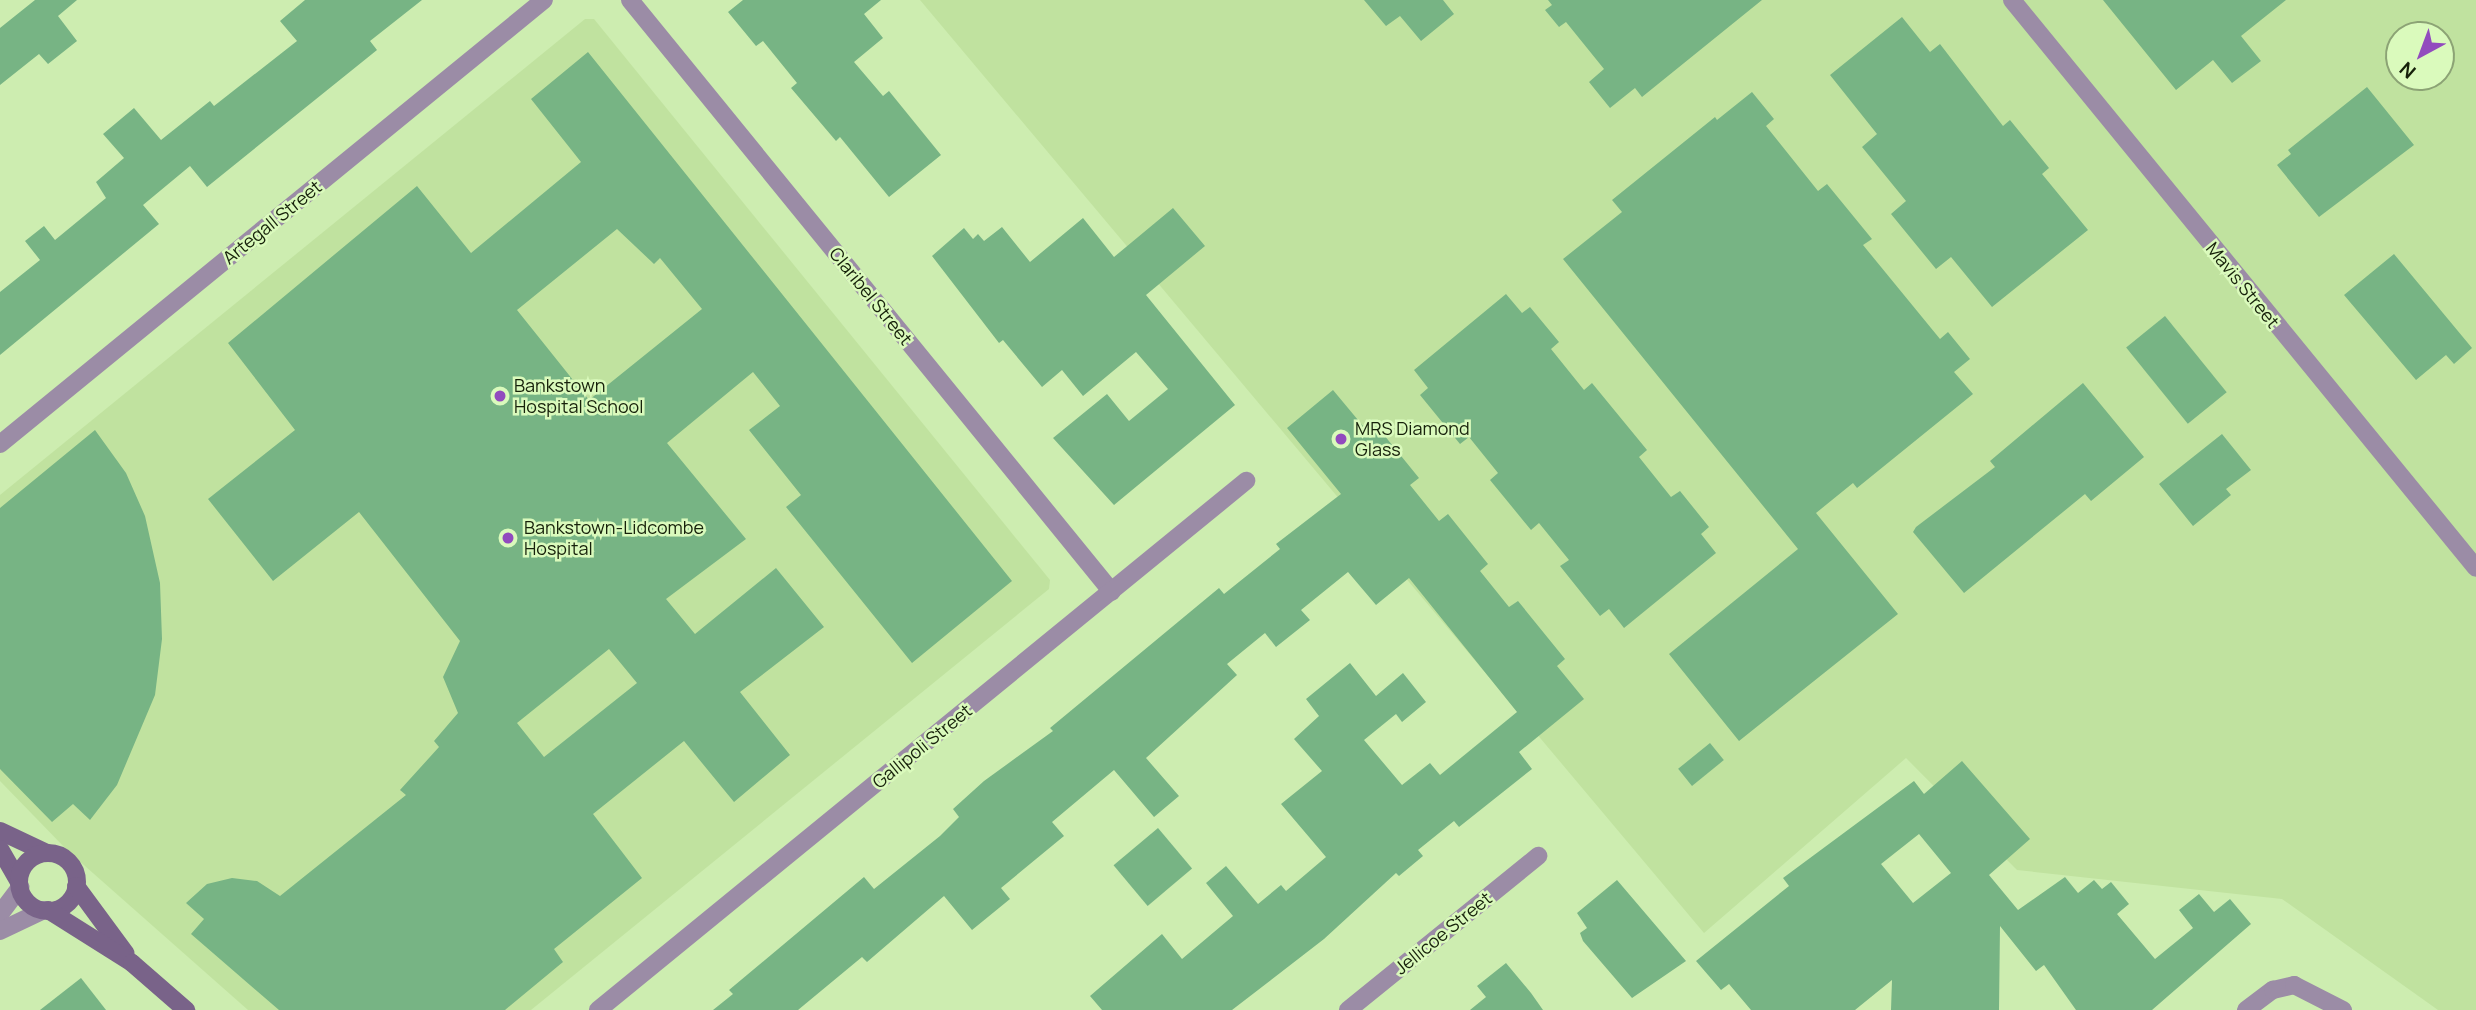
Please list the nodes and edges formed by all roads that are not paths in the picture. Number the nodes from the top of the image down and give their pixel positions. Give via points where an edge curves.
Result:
1 (544, 0) edge
2 (630, 0) edge
3 (2012, 0) edge
4 (0, 444) edge
5 (1246, 481) dead end
6 (2476, 568) edge
7 (1112, 592) junction
8 (0, 831) edge
9 (0, 849) edge
10 (47, 853) junction
11 (1538, 856) dead end
12 (19, 885) junction
13 (76, 886) junction
14 (46, 910) junction
15 (0, 914) edge
16 (0, 931) edge
17 (132, 963) junction
18 (186, 1010) edge
19 (598, 1010) edge
20 (1348, 1010) edge
21 (2246, 1010) edge
22 (2343, 1010) edge

1 - 4 street, Artegall Street
2 - 7 street, Claribel Street
3 - 6 street, Mavis Street
5 - 7 street, Gallipoli Street
7 - 19 street, Gallipoli Street
8 - 10 street
9 - 12 street
10 - 12 street via 25,864
10 - 13 street via 69,863
11 - 20 street, Jellicoe Street
12 - 14 street via 30,904
12 - 15 street
13 - 14 street via 67,904
13 - 17 street
14 - 16 street
14 - 17 street
17 - 18 street
21 - 22 street via 2273,990 2294,985

